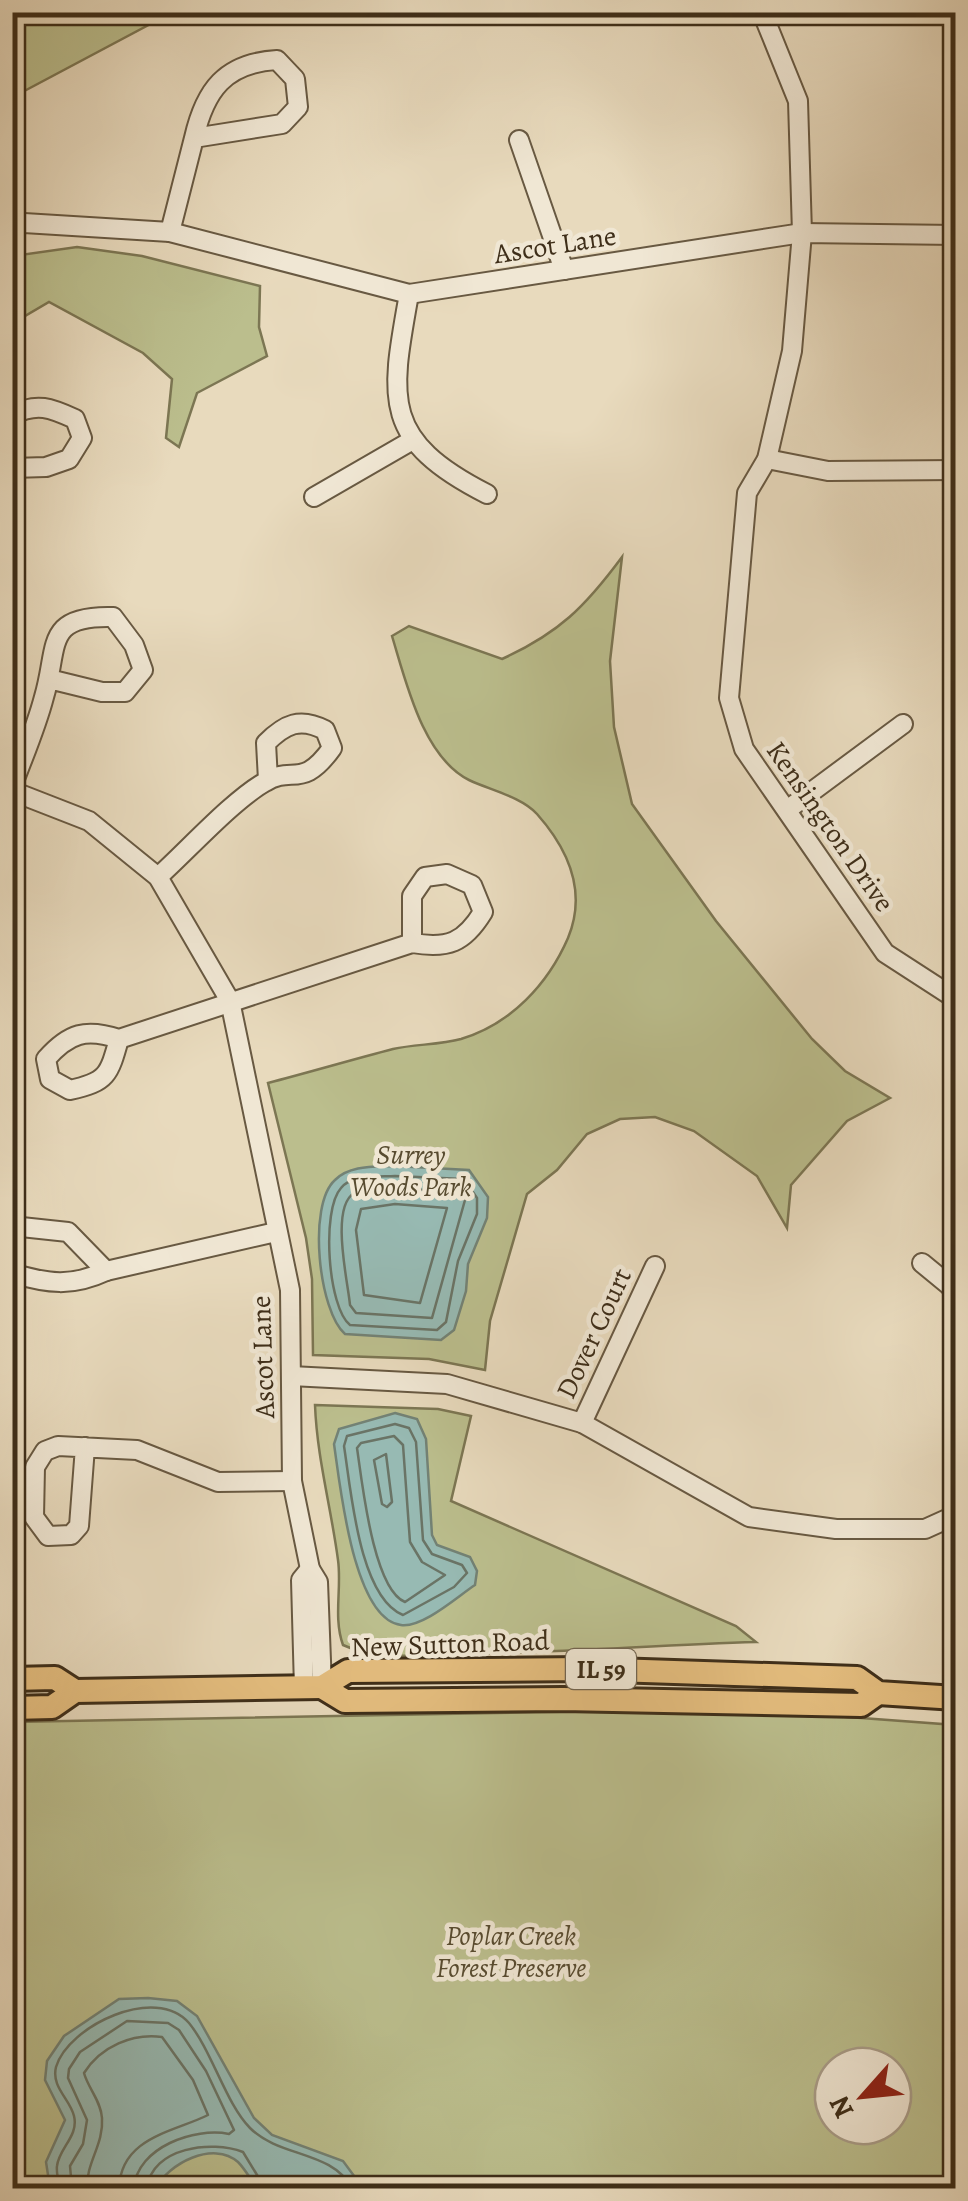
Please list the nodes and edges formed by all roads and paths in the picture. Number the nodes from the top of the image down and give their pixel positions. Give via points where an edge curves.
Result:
1 (764, 16) dead end
2 (194, 138) junction
3 (519, 140) dead end
4 (12, 227) edge
5 (170, 232) junction
6 (802, 233) junction
7 (956, 235) edge
8 (564, 270) junction
9 (409, 294) junction
10 (12, 415) edge
11 (411, 441) junction
12 (767, 458) junction
13 (12, 468) edge
14 (956, 470) edge
15 (487, 494) dead end
16 (314, 497) dead end
17 (49, 679) junction
18 (903, 724) dead end
19 (268, 780) dead end
20 (12, 789) edge
21 (787, 810) junction
22 (158, 877) junction
23 (412, 943) junction
24 (956, 999) edge
25 (230, 1001) junction
26 (119, 1039) dead end
27 (12, 1226) edge
28 (276, 1232) junction
29 (922, 1263) dead end
30 (655, 1266) dead end
31 (106, 1271) junction
32 (12, 1273) edge
33 (956, 1297) edge
34 (291, 1376) junction
35 (582, 1423) junction
36 (85, 1447) junction
37 (292, 1481) junction
38 (956, 1516) edge
39 (12, 1679) edge
40 (313, 1688) junction
41 (75, 1691) junction
42 (956, 1698) edge
43 (12, 1708) edge

1 - 6 street, Kensington Drive via 798,101
2 - 2 street via 282,124 298,107 294,79 277,60 237,70 205,100
2 - 5 street
3 - 8 street
4 - 5 street, Ascot Lane via 24,222
5 - 9 street, Ascot Lane
6 - 7 street, Ascot Lane
6 - 8 street, Ascot Lane
6 - 12 street, Kensington Drive via 792,351
8 - 9 street, Ascot Lane
9 - 11 street via 393,383
10 - 13 street via 31,405 52,409 75,420 82,438 69,459
11 - 15 street
11 - 16 street
12 - 14 street via 828,470
12 - 21 street, Kensington Drive via 747,492 729,698 744,749
17 - 17 street, Ascot Lane via 50,652 60,632 83,616 113,617 143,670 125,692
17 - 20 street, Ascot Lane
18 - 21 street
19 - 22 street
20 - 22 street, Ascot Lane via 89,821
21 - 24 street, Kensington Drive via 885,953
22 - 25 street, Ascot Lane
23 - 23 street via 412,896 425,877 447,874 472,885 484,912 468,937 442,948
23 - 25 street
25 - 26 street
25 - 28 street, Ascot Lane
27 - 31 street via 68,1232
28 - 31 street
28 - 34 street, Ascot Lane via 290,1290
29 - 33 street
30 - 35 street, Dover Court
31 - 32 street via 59,1284
34 - 35 street via 447,1384
34 - 37 street, Ascot Lane
35 - 38 street via 748,1517 836,1529 924,1529
36 - 36 street via 58,1446 38,1457 34,1517 48,1536 71,1535 79,1526
36 - 37 street via 156,1454 218,1482
37 - 40 street, Ascot Lane via 318,1582
39 - 41 main road, New Sutton Road / IL 59 via 55,1678
40 - 41 main road, New Sutton Road / IL 59
40 - 42 main road, New Sutton Road / IL 59 via 345,1701 861,1704 878,1693
41 - 43 main road, New Sutton Road / IL 59 via 52,1707

